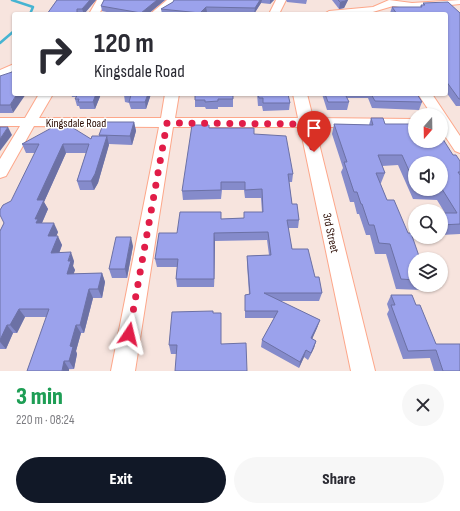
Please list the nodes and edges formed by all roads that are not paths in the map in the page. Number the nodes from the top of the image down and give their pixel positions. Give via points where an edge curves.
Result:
1 (102, 0) edge
2 (281, 0) edge
3 (171, 1) edge
4 (393, 2) edge
5 (458, 3) edge
6 (95, 12) edge
7 (158, 12) edge
8 (275, 12) edge
9 (372, 12) edge
10 (45, 96) edge
11 (172, 96) edge
12 (300, 96) edge
13 (426, 96) edge
14 (434, 108) edge
15 (448, 121) edge
16 (0, 122) edge
17 (460, 122) edge
18 (29, 123) junction
19 (167, 123) junction
20 (408, 123) edge
21 (307, 124) junction
22 (448, 130) edge
23 (460, 148) edge
24 (0, 172) edge
25 (123, 371) edge
26 (363, 371) edge

1 - 6 street
2 - 8 street
3 - 7 street via 169,6
4 - 5 street via 412,6
4 - 9 street
10 - 18 street
11 - 19 street
12 - 21 street, 3rd Street
13 - 14 street
15 - 17 street
16 - 18 street, Kingsdale Road
18 - 19 street, Kingsdale Road
18 - 24 street
19 - 21 street, Kingsdale Road
19 - 25 street
20 - 21 street, Kingsdale Road
21 - 26 street, 3rd Street
22 - 23 street

